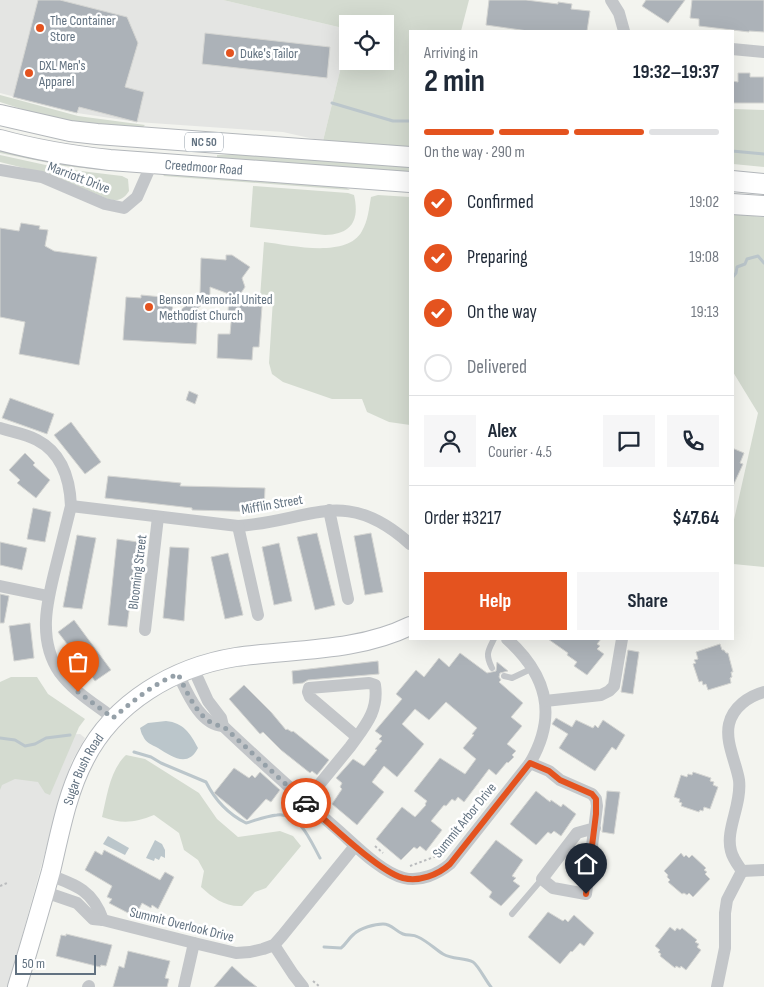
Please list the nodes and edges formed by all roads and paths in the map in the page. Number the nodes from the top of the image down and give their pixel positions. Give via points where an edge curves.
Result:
1 (611, 0) edge
2 (624, 30) edge
3 (734, 49) edge
4 (764, 52) edge
5 (0, 115) edge
6 (0, 140) edge
7 (409, 157) edge
8 (152, 163) junction
9 (0, 170) edge
10 (734, 181) edge
11 (409, 182) edge
12 (764, 184) edge
13 (734, 204) edge
14 (764, 206) edge
15 (0, 428) edge
16 (71, 506) junction
17 (329, 510) junction
18 (158, 517) junction
19 (238, 526) junction
20 (409, 543) edge
21 (0, 586) edge
22 (48, 596) junction
23 (348, 599) dead end
24 (258, 615) dead end
25 (409, 626) edge
26 (145, 630) dead end
27 (494, 640) edge
28 (508, 640) edge
29 (622, 640) edge
30 (492, 668) dead end
31 (533, 668) junction
32 (185, 671) junction
33 (504, 676) dead end
34 (764, 692) edge
35 (208, 701) junction
36 (545, 702) junction
37 (197, 709) junction
38 (113, 718) junction
39 (223, 726) junction
40 (357, 737) junction
41 (530, 763) junction
42 (493, 786) dead end
43 (305, 802) junction
44 (594, 828) junction
45 (370, 842) dead end
46 (355, 846) junction
47 (384, 853) dead end
48 (403, 868) dead end
49 (764, 870) edge
50 (742, 871) junction
51 (542, 879) junction
52 (7, 883) dead end
53 (47, 884) junction
54 (0, 886) edge
55 (512, 914) dead end
56 (194, 944) junction
57 (274, 945) junction
58 (306, 982) edge
59 (17, 987) edge
60 (184, 987) edge
61 (320, 987) edge
62 (717, 987) edge

1 - 2 street via 620,14
3 - 4 street
5 - 7 main road, Creedmoor Road / NC 50 via 98,134
6 - 8 main road, Creedmoor Road / NC 50 via 67,156
8 - 9 street, Marriott Drive via 137,197 124,208 105,204 42,177
8 - 11 main road, Creedmoor Road / NC 50
10 - 12 main road
13 - 14 main road
15 - 16 street via 37,440 49,448 66,474
16 - 18 street, Mifflin Street
16 - 22 street
17 - 19 street, Mifflin Street
17 - 20 street, Mifflin Street via 354,512 378,520
17 - 23 street
18 - 19 street, Mifflin Street
18 - 26 street, Blooming Street
19 - 24 street
21 - 22 street
22 - 38 street via 47,644 60,673 81,695
25 - 32 street, Sugar Bush Road via 357,644 235,658
27 - 30 lane via 487,653
28 - 31 street, Summit Arbor Drive
29 - 36 street via 614,686 609,692 601,696
31 - 33 lane via 512,678
31 - 36 street, Summit Arbor Drive
32 - 35 street, Summit Arbor Drive
32 - 37 street, Summit Arbor Drive
32 - 38 street, Sugar Bush Road via 150,689
34 - 50 street via 746,700 729,723 728,738 740,791 729,839 730,851
35 - 37 street
35 - 39 street, Summit Arbor Drive
36 - 41 street, Summit Arbor Drive via 544,732
37 - 39 street, Summit Arbor Drive via 216,726
38 - 53 street, Sugar Bush Road via 93,745 77,777
39 - 43 street, Summit Arbor Drive
40 - 40 street via 376,706 375,684 309,688 310,697
40 - 43 street
41 - 44 street via 592,794 597,806
41 - 46 street, Summit Arbor Drive via 442,871 416,879 404,878 382,867
42 - 48 path via 434,857
43 - 46 street, Summit Arbor Drive
44 - 51 street via 578,833
44 - 51 street via 586,894 553,888
45 - 47 path
46 - 57 street
49 - 50 street
50 - 62 street via 727,900 725,948
51 - 55 lane
52 - 54 path
53 - 56 street, Summit Overlook Drive via 76,885 99,908 103,920
53 - 59 street, Sugar Bush Road
56 - 57 street, Summit Overlook Drive via 236,952 250,952
56 - 60 street
57 - 58 street via 293,974
58 - 61 path

